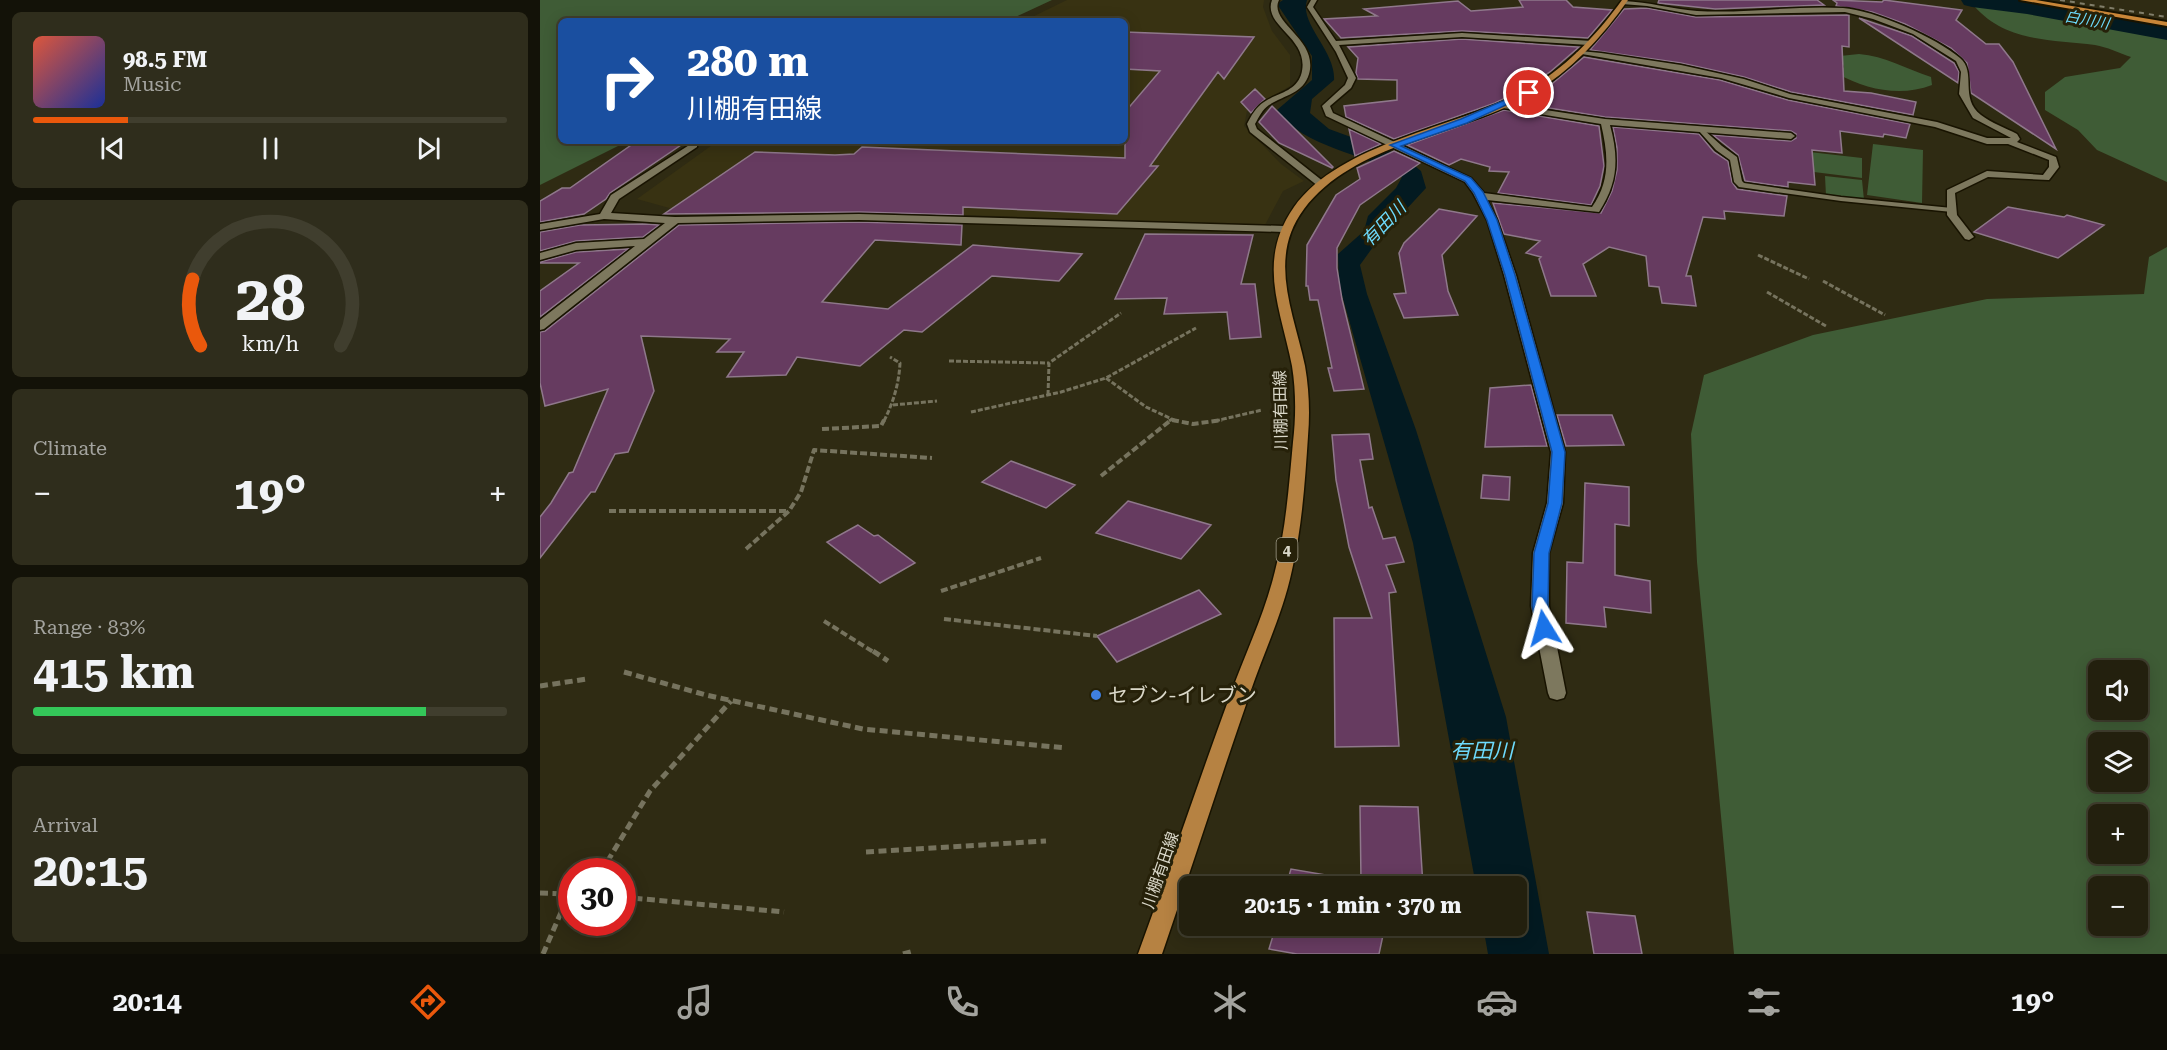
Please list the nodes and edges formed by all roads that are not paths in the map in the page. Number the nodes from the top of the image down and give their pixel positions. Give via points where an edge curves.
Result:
1 (1276, 0) edge
2 (1314, 0) edge
3 (2023, 0) edge
4 (1624, 2) edge
5 (2167, 24) edge
6 (1334, 43) junction
7 (1589, 43) junction
8 (1580, 53) junction
9 (1500, 105) junction
10 (1605, 122) junction
11 (1701, 130) junction
12 (1791, 136) dead end
13 (2010, 142) junction
14 (694, 145) dead end
15 (1392, 146) junction
16 (1321, 184) junction
17 (1480, 196) junction
18 (1952, 210) junction
19 (604, 216) junction
20 (675, 220) junction
21 (540, 226) edge
22 (1284, 229) junction
23 (1969, 237) dead end
24 (648, 242) junction
25 (540, 257) edge
26 (540, 326) edge
27 (1557, 693) dead end
28 (1150, 954) edge

1 - 16 street via 1278,21 1295,35 1305,52 1307,68 1298,86 1264,103 1251,124 1253,130
2 - 6 street via 1310,7
3 - 5 highway
4 - 7 main road, 川棚有田線 / 4
4 - 13 street via 1696,13 1845,10 1915,33 1959,60 1965,72 1963,94 1976,116 2014,136 2016,139
6 - 7 street via 1462,35
6 - 15 street via 1352,78 1326,106 1329,114
7 - 8 main road, 川棚有田線 / 4
8 - 9 main road, 川棚有田線 / 4 via 1529,93
8 - 13 street via 1646,60 1788,96 1869,110 1985,140
9 - 10 street
9 - 15 main road, 川棚有田線 / 4
10 - 11 street
10 - 17 street via 1613,170 1607,196 1595,210
11 - 12 street
11 - 18 lane via 1734,159 1742,185
13 - 18 street via 2053,159 2049,177 1987,174 1950,192
14 - 19 street via 615,197
15 - 16 main road, 川棚有田線 / 4
15 - 17 street via 1468,180
16 - 22 main road, 川棚有田線 / 4
17 - 27 street via 1510,275 1558,452 1555,503 1541,553 1540,606
18 - 23 street
19 - 20 street
19 - 21 street
20 - 22 street via 859,217
20 - 24 street
22 - 28 main road, 川棚有田線 / 4 via 1277,278 1299,366 1302,428 1284,571
24 - 25 street via 579,247 546,252
24 - 26 street

